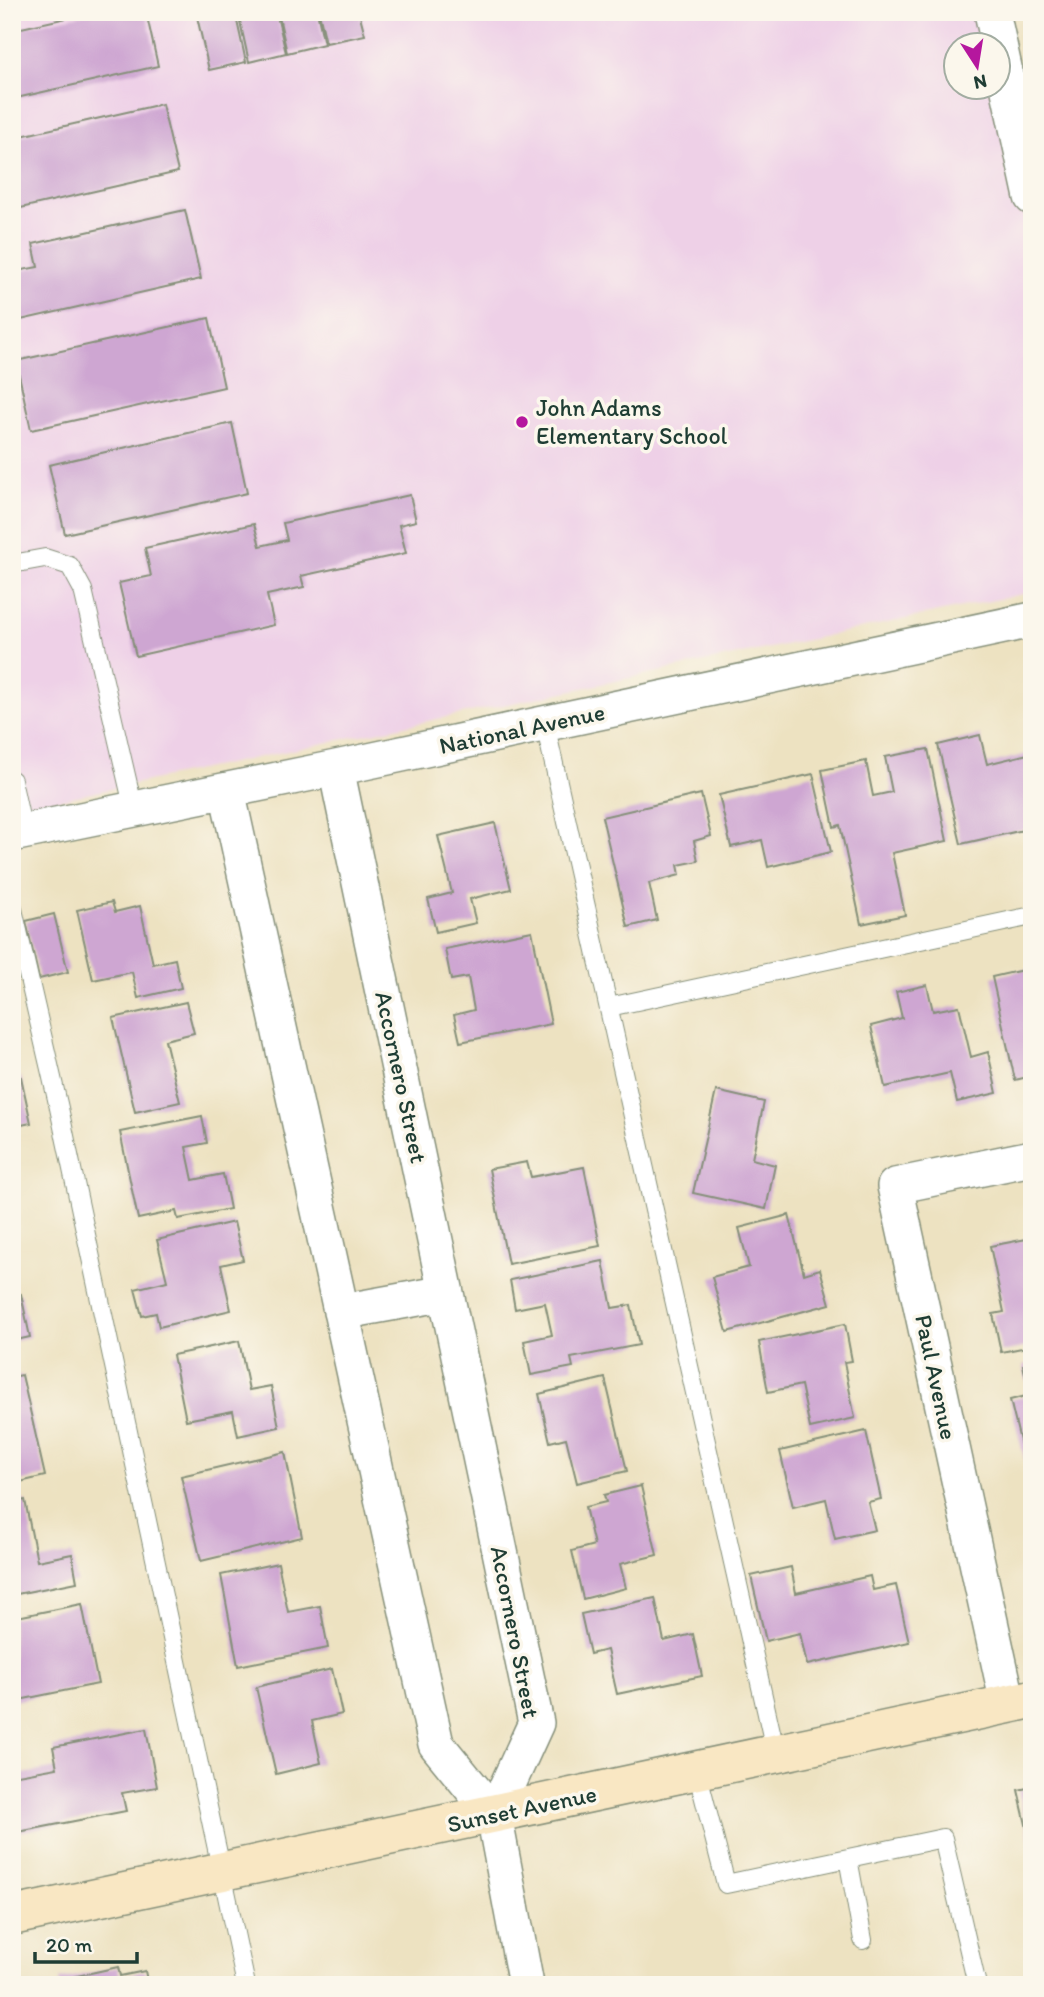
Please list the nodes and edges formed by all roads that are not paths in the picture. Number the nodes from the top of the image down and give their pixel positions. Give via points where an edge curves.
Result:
1 (992, 12) edge
2 (1020, 92) edge
3 (1032, 197) edge
4 (12, 564) edge
5 (1032, 620) edge
6 (545, 724) junction
7 (336, 768) junction
8 (12, 780) edge
9 (227, 791) junction
10 (134, 810) junction
11 (18, 833) edge
12 (12, 905) edge
13 (1032, 916) edge
14 (609, 1007) junction
15 (1032, 1158) edge
16 (446, 1293) junction
17 (341, 1312) junction
18 (1020, 1702) edge
19 (776, 1754) junction
20 (697, 1771) junction
21 (494, 1815) junction
22 (848, 1858) junction
23 (220, 1872) junction
24 (12, 1916) edge
25 (863, 1940) dead end
26 (246, 1985) edge
27 (526, 1985) edge
28 (977, 1985) edge

1 - 2 street
2 - 3 street
4 - 10 lane via 45,558 69,566 83,590
5 - 6 street, National Avenue
6 - 7 street, National Avenue
6 - 14 lane
7 - 9 street, National Avenue
7 - 16 street, Accornero Street
8 - 11 lane
9 - 10 street, National Avenue
9 - 17 street
10 - 11 street, National Avenue
12 - 23 lane
13 - 14 lane
14 - 19 lane
15 - 18 street, Paul Avenue via 895,1186
16 - 17 street
16 - 21 street, Accornero Street via 536,1723
17 - 21 street via 436,1744
18 - 19 main road, Sunset Avenue
19 - 20 main road, Sunset Avenue
20 - 21 main road, Sunset Avenue
20 - 22 lane via 726,1884
21 - 23 main road, Sunset Avenue
21 - 27 street
22 - 25 lane
22 - 28 lane via 943,1838
23 - 24 main road, Sunset Avenue
23 - 26 lane

